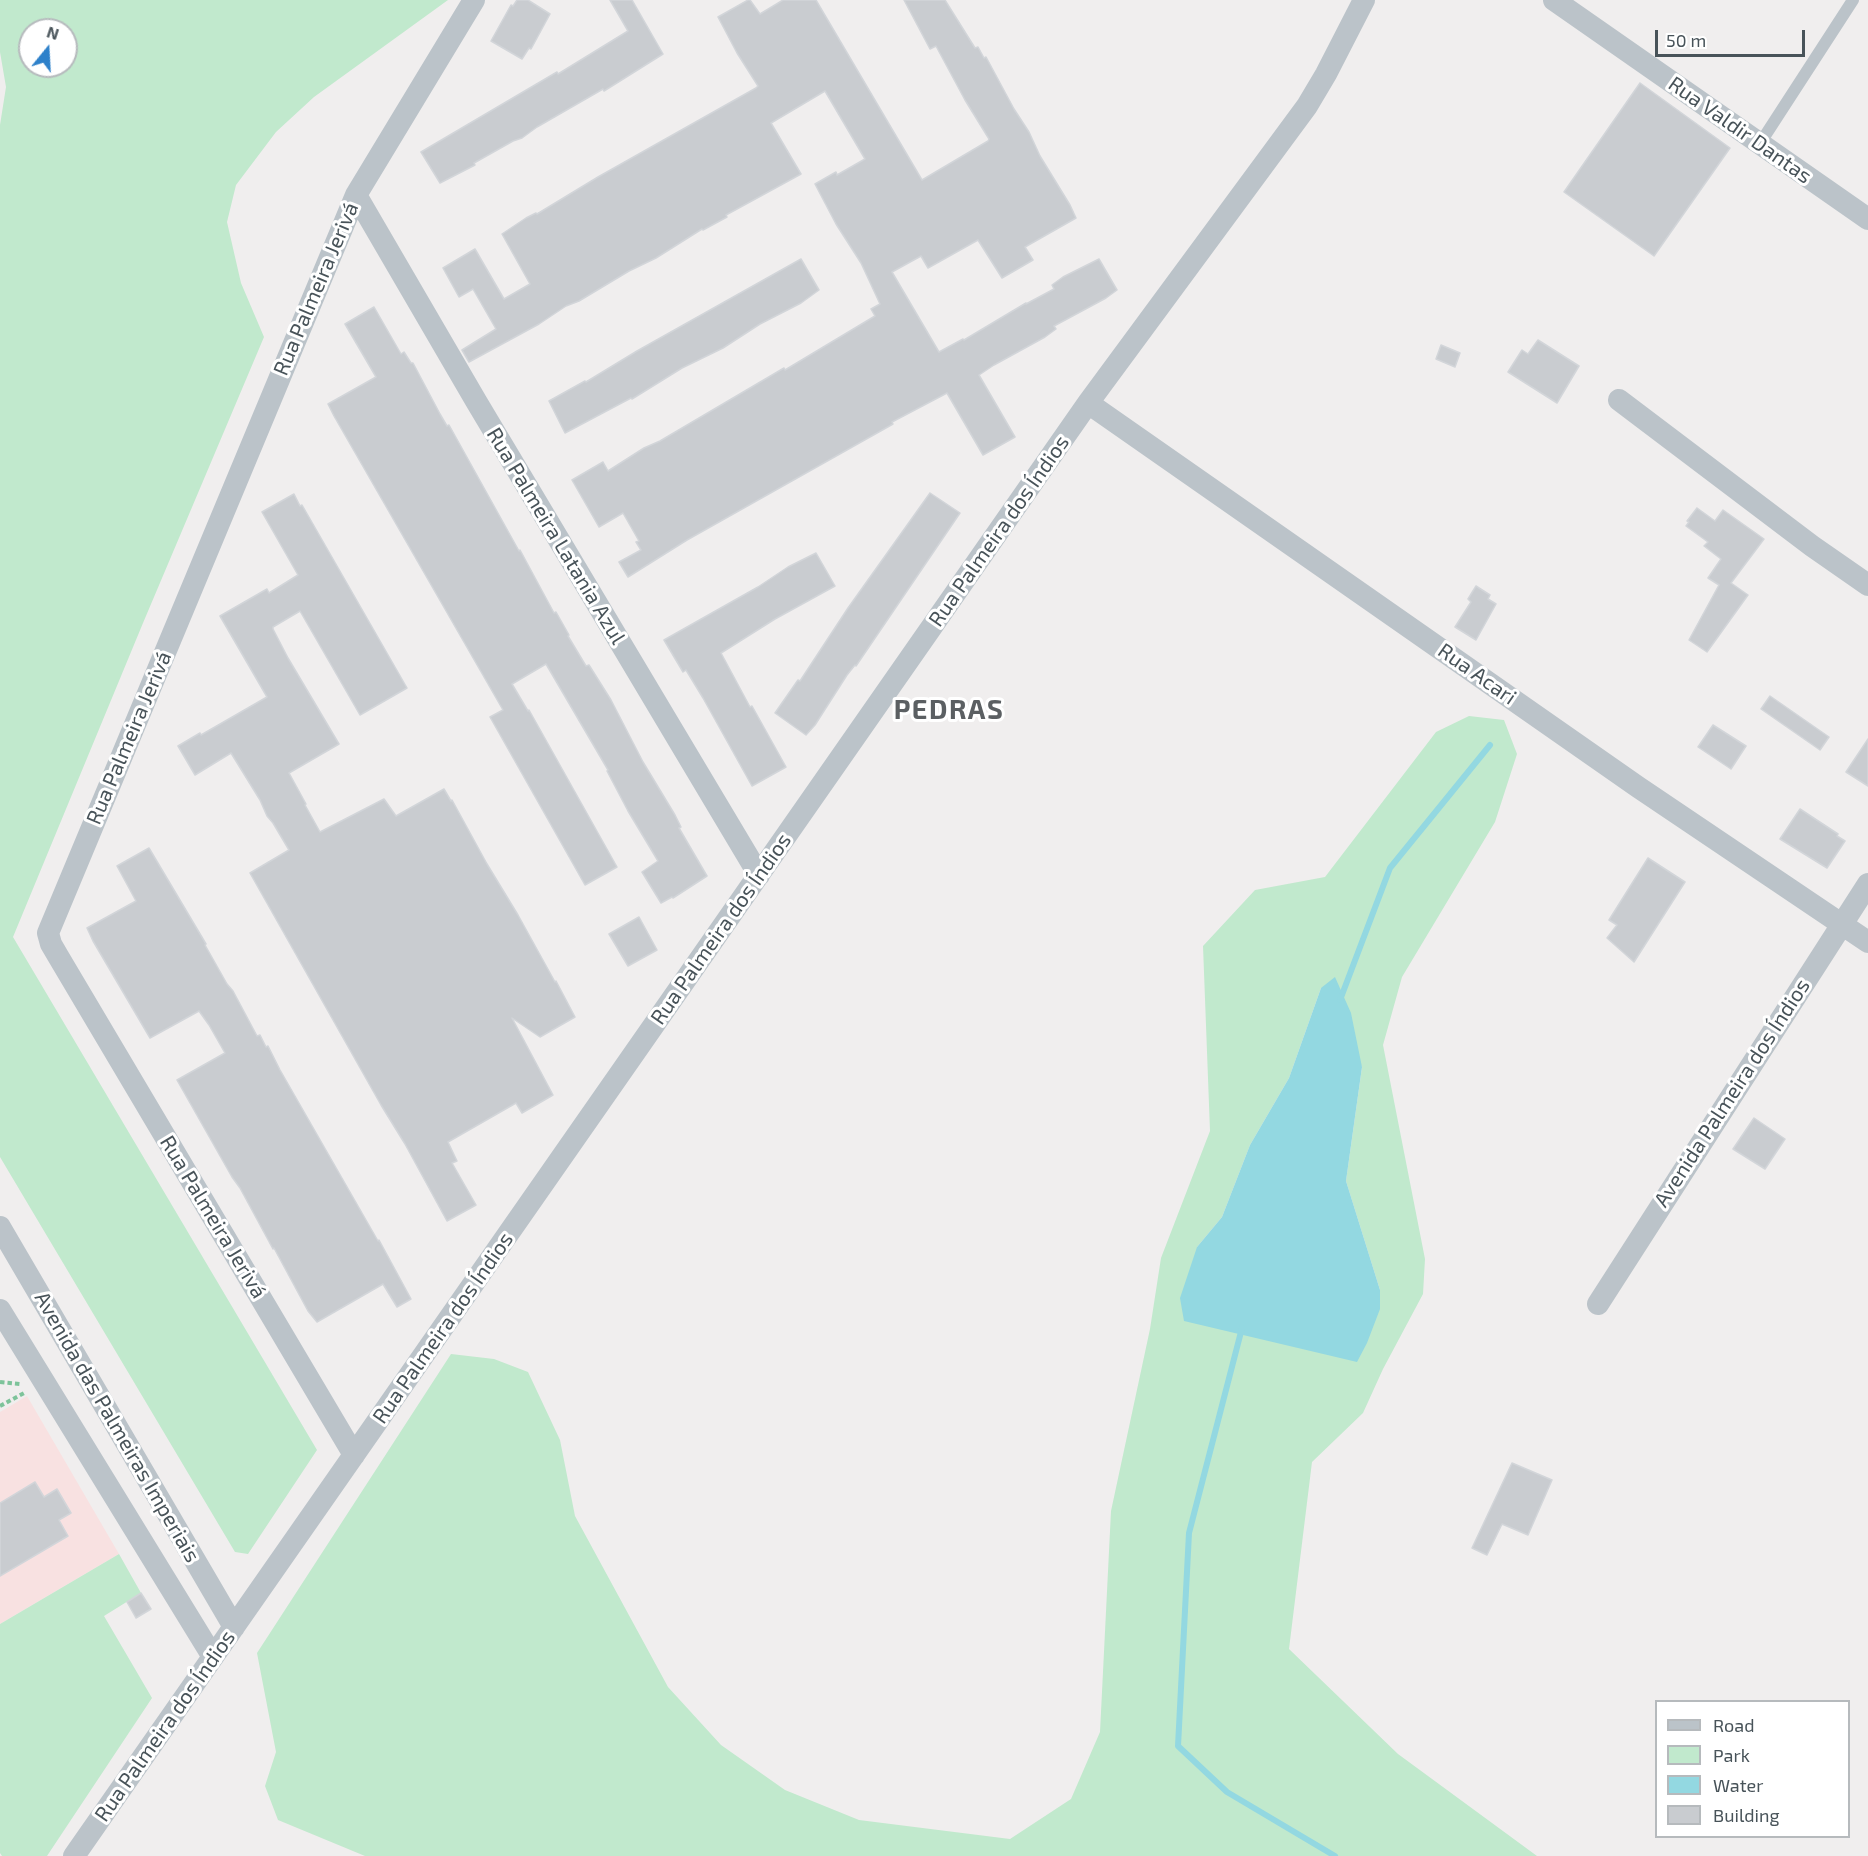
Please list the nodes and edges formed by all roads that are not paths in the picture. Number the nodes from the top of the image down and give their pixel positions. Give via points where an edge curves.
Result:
1 (474, 0) edge
2 (1364, 0) edge
3 (1554, 0) edge
4 (1853, 0) edge
5 (1759, 145) junction
6 (356, 195) junction
7 (1868, 219) edge
8 (1619, 400) dead end
9 (1088, 403) junction
10 (1868, 585) edge
11 (759, 875) junction
12 (1868, 884) edge
13 (1841, 923) junction
14 (1868, 942) edge
15 (0, 1227) edge
16 (1598, 1304) dead end
17 (0, 1310) edge
18 (354, 1455) junction
19 (234, 1627) junction
20 (213, 1657) junction
21 (74, 1856) edge

1 - 6 street, Rua Palmeira Jerivá
2 - 9 street, Rua Palmeira dos Índios via 1307,106
3 - 5 street, Rua Valdir Dantas
4 - 5 lane
5 - 7 street, Rua Valdir Dantas
6 - 11 street, Rua Palmeira Latania Azul
6 - 18 street, Rua Palmeira Jerivá via 48,933 58,956
8 - 10 street
9 - 11 street, Rua Palmeira dos Índios
9 - 13 street, Rua Acari via 1638,787
11 - 18 street, Rua Palmeira dos Índios
12 - 13 street, Avenida Palmeira dos Índios
13 - 14 street, Rua Acari
13 - 16 street, Avenida Palmeira dos Índios
15 - 19 street, Avenida das Palmeiras Imperiais
17 - 20 street, Avenida das Palmeiras Imperiais
18 - 19 street, Rua Palmeira dos Índios
19 - 20 street, Rua Palmeira dos Índios
20 - 21 street, Rua Palmeira dos Índios

